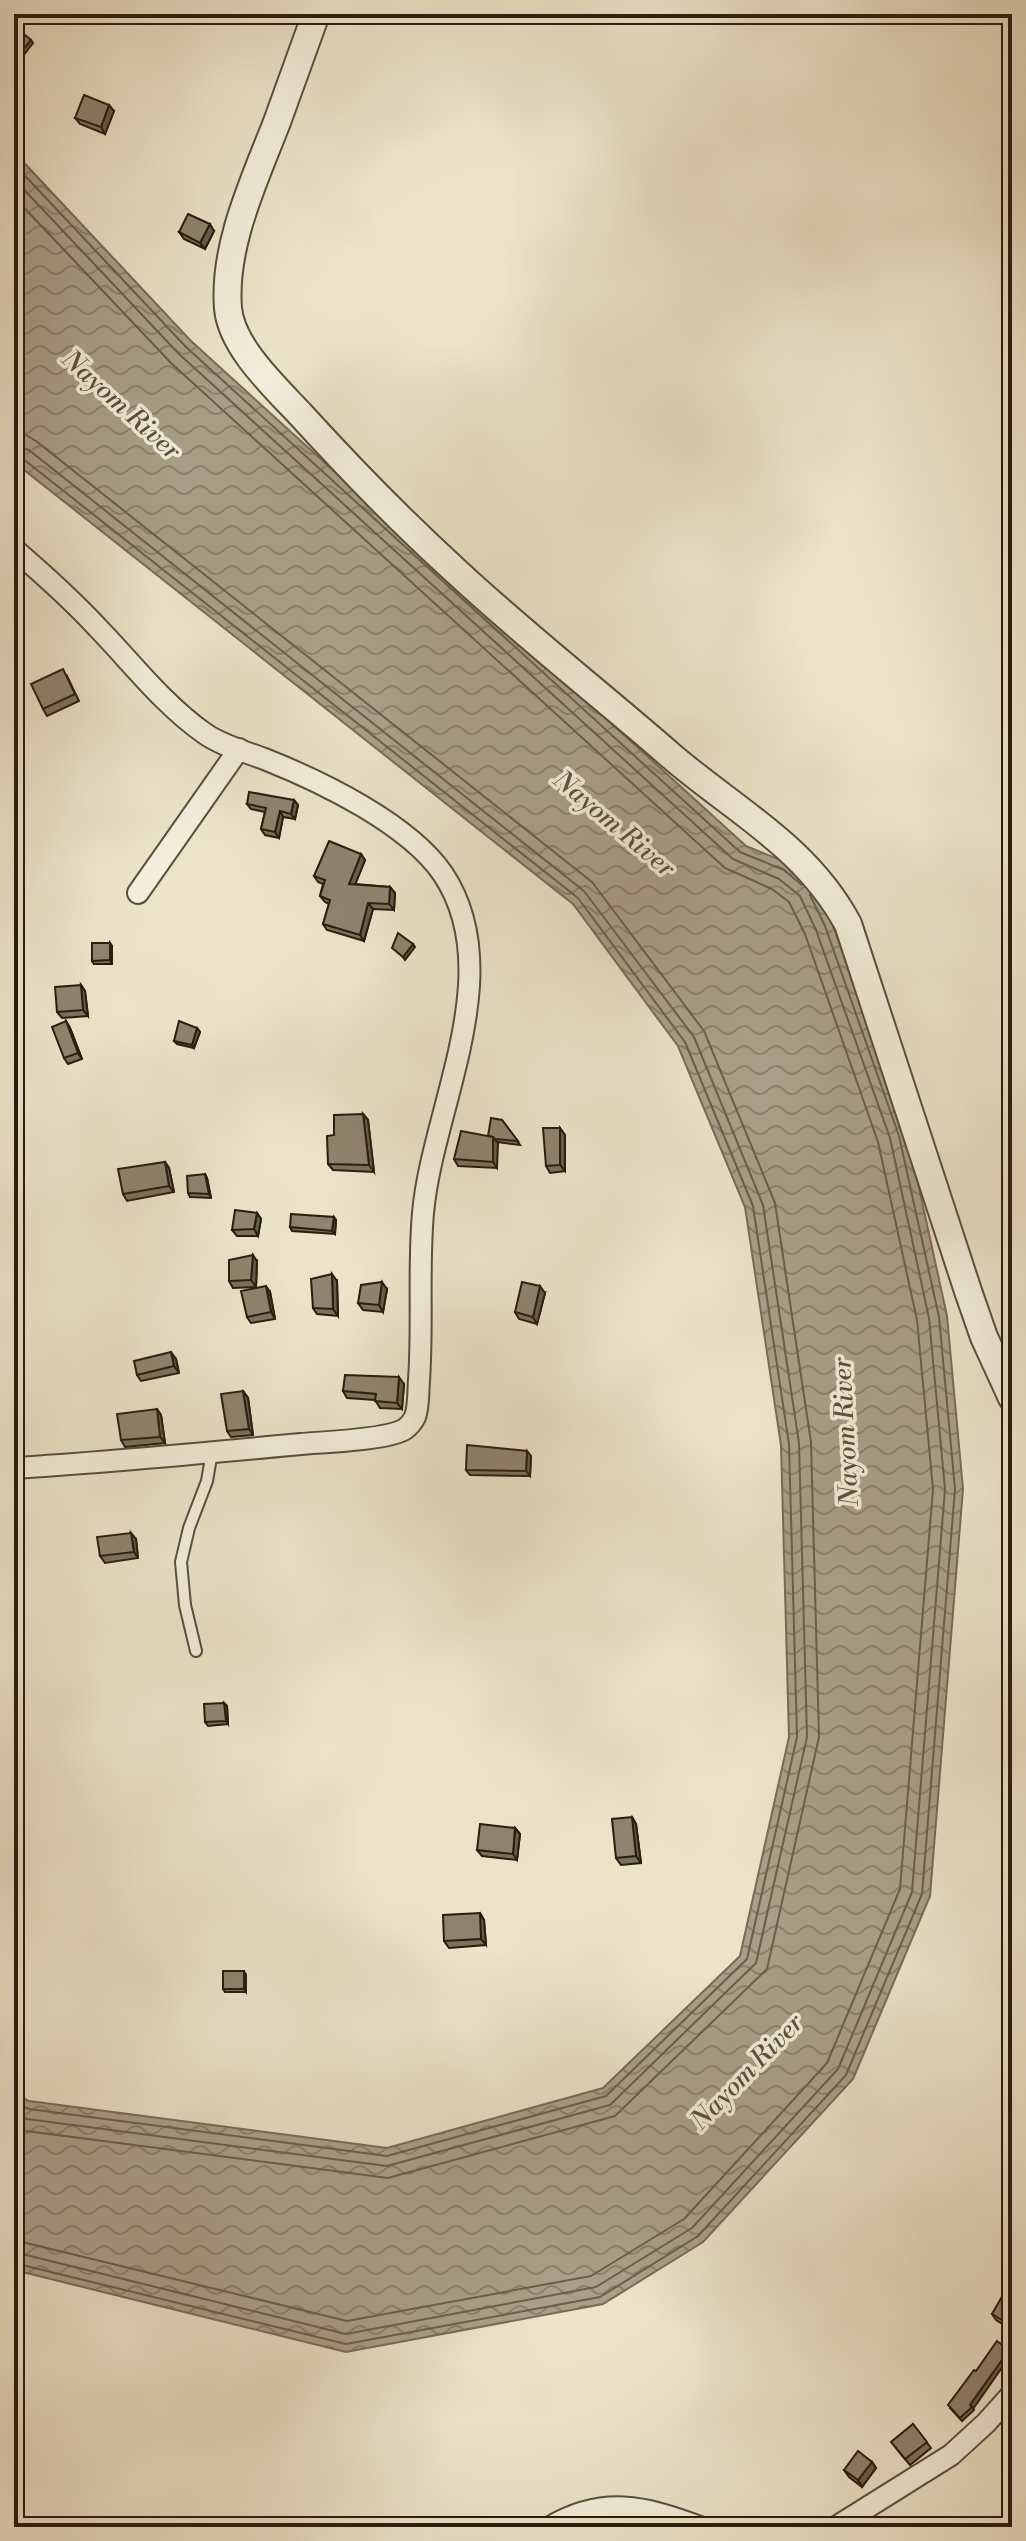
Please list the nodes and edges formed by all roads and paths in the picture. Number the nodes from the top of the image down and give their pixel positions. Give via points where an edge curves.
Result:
1 (316, 14) edge
2 (14, 549) edge
3 (239, 749) junction
4 (138, 893) dead end
5 (1012, 1398) edge
6 (212, 1452) junction
7 (14, 1468) edge
8 (196, 1651) dead end
9 (1012, 2394) edge
10 (550, 2527) edge
11 (700, 2527) edge
12 (836, 2527) edge

1 - 5 street via 238,231 227,293 236,335 257,366 386,506 462,577 694,776 785,845 822,882 848,924 968,1291
2 - 3 street via 183,716 207,736
3 - 4 street
3 - 6 street via 390,824 442,873 458,903 465,933 467,1011 423,1211 422,1348 415,1416 404,1430 392,1433
6 - 7 street
6 - 8 lane via 181,1562
9 - 12 street via 951,2455
10 - 11 street via 593,2507 619,2507

